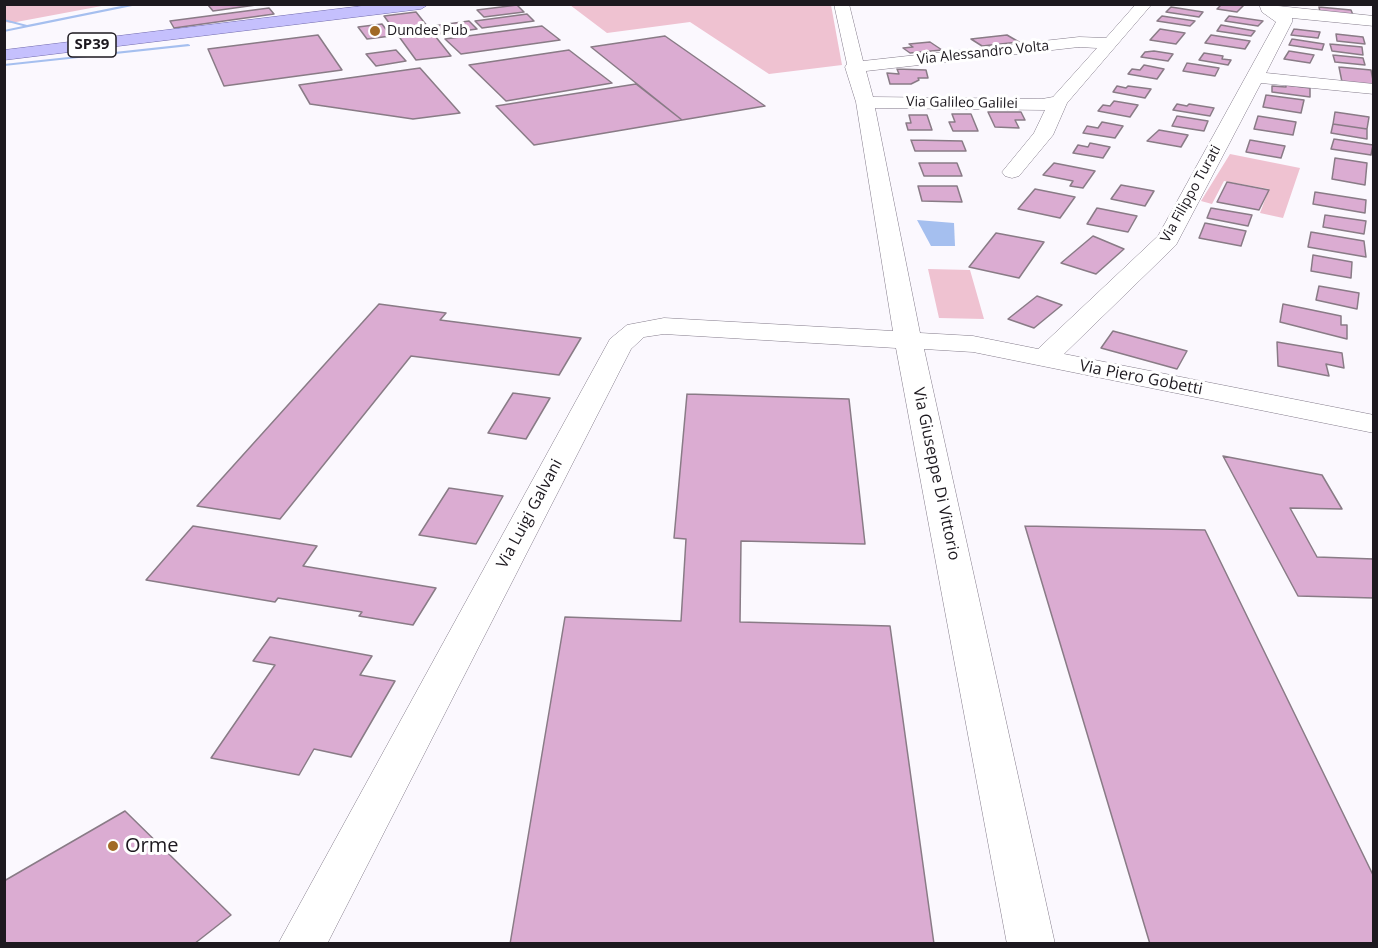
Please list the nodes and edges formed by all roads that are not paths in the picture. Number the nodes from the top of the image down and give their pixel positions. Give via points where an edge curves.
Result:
1 (421, 4) edge
2 (841, 4) edge
3 (1146, 4) edge
4 (1369, 4) edge
5 (1269, 8) edge
6 (1374, 19) edge
7 (1111, 43) junction
8 (4, 55) edge
9 (854, 67) junction
10 (1256, 77) junction
11 (1374, 89) edge
12 (1059, 101) junction
13 (865, 102) junction
14 (1012, 172) dead end
15 (908, 339) junction
16 (1043, 358) junction
17 (1374, 424) edge
18 (302, 944) edge
19 (1031, 944) edge

1 - 8 main road, SP39
2 - 9 street, Via Giuseppe Di Vittorio
3 - 7 street
4 - 6 street
5 - 6 street
5 - 10 street, Via Filippo Turati via 1284,22
7 - 9 street, Via Alessandro Volta via 1079,42
7 - 12 street
9 - 13 street, Via Giuseppe Di Vittorio
10 - 11 street
10 - 16 street, Via Filippo Turati via 1168,240
12 - 13 street, Via Galileo Galilei via 1042,105
12 - 14 street via 1043,135
13 - 15 street, Via Giuseppe Di Vittorio
15 - 16 street, Via Piero Gobetti via 973,344
15 - 18 street, Via Luigi Galvani via 664,326 647,327 627,337
15 - 19 street, Via Giuseppe Di Vittorio
16 - 17 street, Via Piero Gobetti

